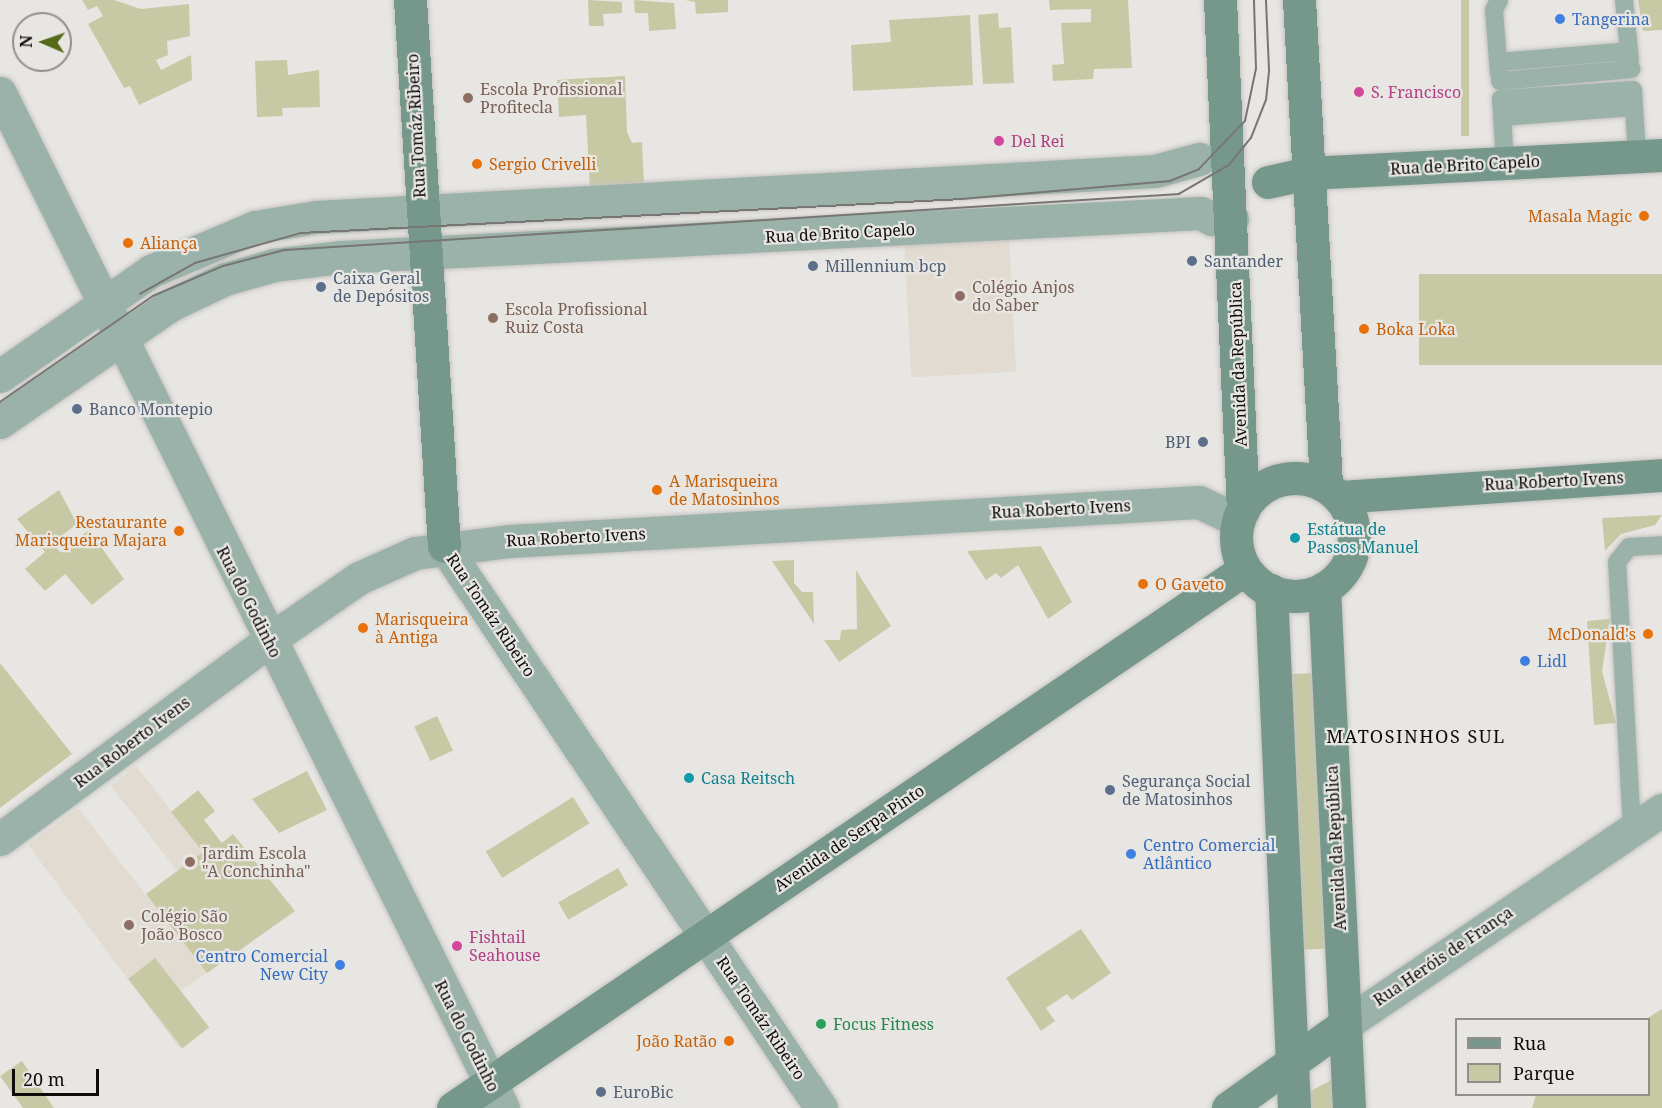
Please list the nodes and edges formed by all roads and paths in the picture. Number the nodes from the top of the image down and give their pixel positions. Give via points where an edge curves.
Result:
1 (410, 0) edge
2 (1220, 0) edge
3 (1299, 0) edge
4 (1499, 0) edge
5 (1624, 0) edge
6 (1629, 51) junction
7 (1498, 62) junction
8 (1631, 69) junction
9 (1500, 81) junction
10 (0, 93) edge
11 (1501, 99) junction
12 (1633, 99) junction
13 (1502, 117) junction
14 (1650, 155) edge
15 (1199, 159) dead end
16 (1505, 163) junction
17 (1308, 173) junction
18 (1269, 183) junction
19 (418, 212) junction
20 (1312, 214) junction
21 (1232, 219) junction
22 (420, 253) junction
23 (108, 300) junction
24 (74, 324) junction
25 (125, 333) junction
26 (92, 355) junction
27 (0, 376) edge
28 (0, 422) edge
29 (1662, 474) edge
30 (1409, 489) junction
31 (1332, 492) junction
32 (1241, 515) junction
33 (1662, 530) edge
34 (1662, 545) edge
35 (444, 546) junction
36 (1353, 546) junction
37 (1641, 546) junction
38 (1245, 568) junction
39 (1324, 588) junction
40 (1271, 590) junction
41 (268, 641) junction
42 (1662, 810) edge
43 (1632, 829) junction
44 (0, 839) edge
45 (705, 936) junction
46 (1344, 1025) junction
47 (1292, 1063) junction
48 (496, 1095) edge
49 (453, 1108) edge
50 (821, 1108) edge
51 (1228, 1108) edge
52 (1294, 1108) edge
53 (1349, 1108) edge

1 - 19 main road, Rua Tomáz Ribeiro
2 - 21 main road, Avenida da República
3 - 17 main road
4 - 7 lane via 1494,10
5 - 6 lane
6 - 7 lane
6 - 8 lane
7 - 9 lane
8 - 9 lane
8 - 12 lane
9 - 11 lane
10 - 23 street, Rua do Godinho
11 - 12 lane
11 - 13 lane
12 - 13 lane
12 - 14 lane
13 - 16 lane
14 - 16 main road, Rua de Brito Capelo
15 - 19 street via 1155,171
16 - 17 main road, Rua de Brito Capelo
17 - 18 main road, Rua de Brito Capelo
17 - 20 main road
18 - 20 main road via 1296,188
18 - 21 main road via 1247,192
19 - 22 main road, Rua Tomáz Ribeiro
19 - 23 street via 316,216 255,227 151,272
20 - 31 main road
21 - 22 street, Rua de Brito Capelo via 1212,219 1201,213
21 - 32 main road, Avenida da República
22 - 25 street, Rua de Brito Capelo via 254,271 216,284
22 - 35 main road, Rua Tomáz Ribeiro
23 - 24 street
23 - 25 street, Rua do Godinho
24 - 26 street
24 - 27 street
25 - 26 street, Rua de Brito Capelo
25 - 41 street, Rua do Godinho
26 - 28 street, Rua de Brito Capelo
29 - 30 main road, Rua Roberto Ivens
30 - 31 main road, Rua Roberto Ivens
30 - 36 main road
31 - 32 main road via 1288,478 1270,483
31 - 36 main road via 1348,512
32 - 35 street, Rua Roberto Ivens via 1199,502
32 - 38 main road via 1236,547
33 - 37 lane
34 - 37 lane
35 - 41 street, Rua Roberto Ivens via 359,578
35 - 45 street, Rua Tomáz Ribeiro
36 - 39 main road via 1349,563
37 - 43 lane via 1618,555
38 - 40 main road
38 - 45 main road, Avenida de Serpa Pinto
39 - 40 main road via 1298,596
39 - 46 main road, Avenida da República
40 - 47 main road
41 - 44 street, Rua Roberto Ivens
41 - 48 street, Rua do Godinho
42 - 43 street, Rua Heróis de França
43 - 46 street, Rua Heróis de França
45 - 48 main road, Avenida de Serpa Pinto
45 - 50 street, Rua Tomáz Ribeiro
46 - 47 main road, Rua Heróis de França
46 - 53 main road, Avenida da República
47 - 51 main road, Rua Heróis de França
47 - 52 main road
48 - 49 main road, Avenida de Serpa Pinto

